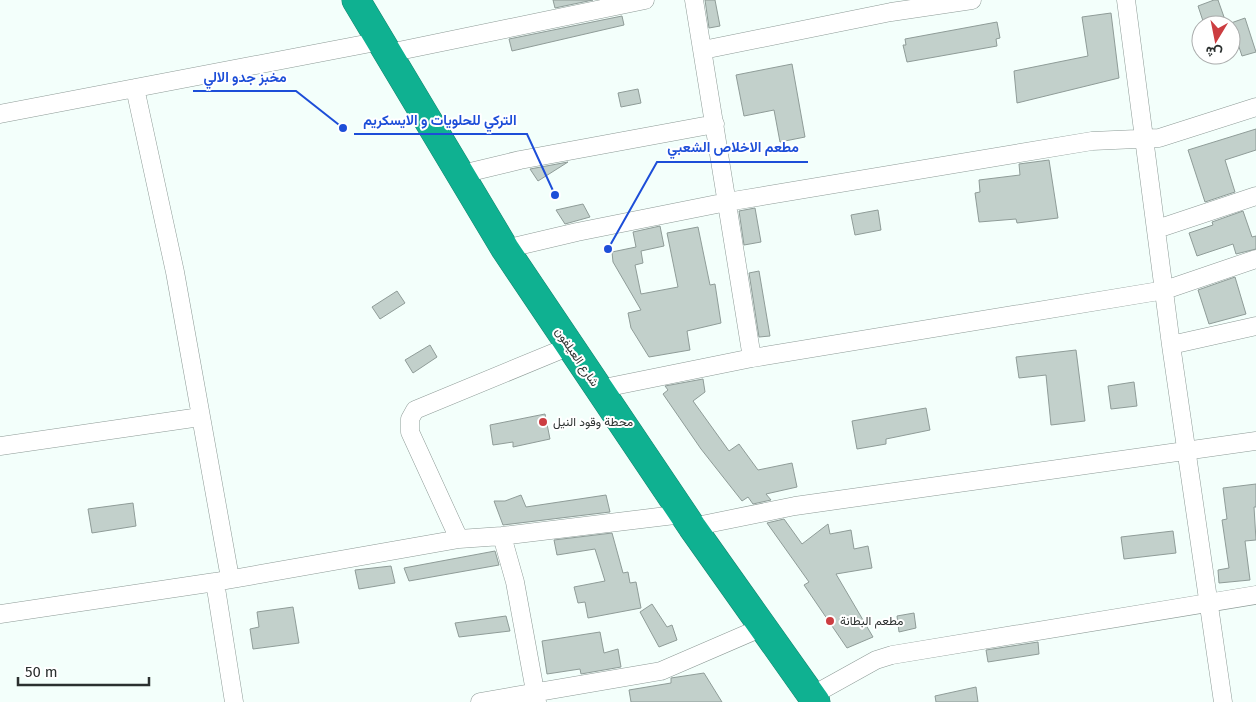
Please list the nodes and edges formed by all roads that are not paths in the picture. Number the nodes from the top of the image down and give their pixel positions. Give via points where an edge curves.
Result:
1 (356, 0) edge
2 (645, 0) edge
3 (694, 0) edge
4 (972, 0) edge
5 (1126, 0) edge
6 (385, 47) junction
7 (703, 50) junction
8 (135, 88) junction
9 (1256, 107) edge
10 (0, 114) edge
11 (715, 124) junction
12 (1144, 139) junction
13 (462, 174) junction
14 (1256, 196) edge
15 (727, 202) junction
16 (1157, 229) junction
17 (505, 249) junction
18 (1256, 259) edge
19 (1165, 290) junction
20 (1256, 326) edge
21 (1171, 345) junction
22 (570, 346) junction
23 (752, 358) junction
24 (599, 389) junction
25 (200, 417) junction
26 (1256, 441) edge
27 (0, 446) edge
28 (1188, 449) junction
29 (688, 521) junction
30 (502, 536) junction
31 (459, 539) junction
32 (222, 580) junction
33 (1256, 595) edge
34 (1210, 602) junction
35 (0, 614) edge
36 (762, 627) junction
37 (536, 698) edge
38 (814, 699) edge
39 (234, 702) edge
40 (480, 702) edge
41 (1223, 702) edge

1 - 6 highway, شارع العيلفون
2 - 6 street
3 - 7 street
4 - 7 street via 891,12
5 - 12 street
6 - 8 street
6 - 13 highway, شارع العيلفون
7 - 11 street
8 - 10 street
8 - 25 street via 174,272
9 - 12 street via 1185,131
11 - 13 street
11 - 15 street
12 - 15 street via 1092,141
12 - 16 street
13 - 17 highway, شارع العيلفون
14 - 16 street
15 - 17 street
15 - 23 street
16 - 19 street
17 - 22 highway, شارع العيلفون
18 - 19 street
19 - 21 street
19 - 23 street
20 - 21 street
21 - 28 street
22 - 24 highway, شارع العيلفون
22 - 31 street via 415,410 410,420 410,432
23 - 24 street
24 - 29 highway, شارع العيلفون
25 - 27 street
25 - 32 street
26 - 28 street
28 - 29 street
28 - 34 street
29 - 30 street
29 - 36 highway, شارع العيلفون
30 - 31 street
30 - 37 street via 515,582
31 - 32 street
32 - 35 street
32 - 39 street
33 - 34 street
34 - 38 street via 892,655 876,660
34 - 41 street
36 - 37 street via 661,671
36 - 38 highway, شارع العيلفون
37 - 40 street

